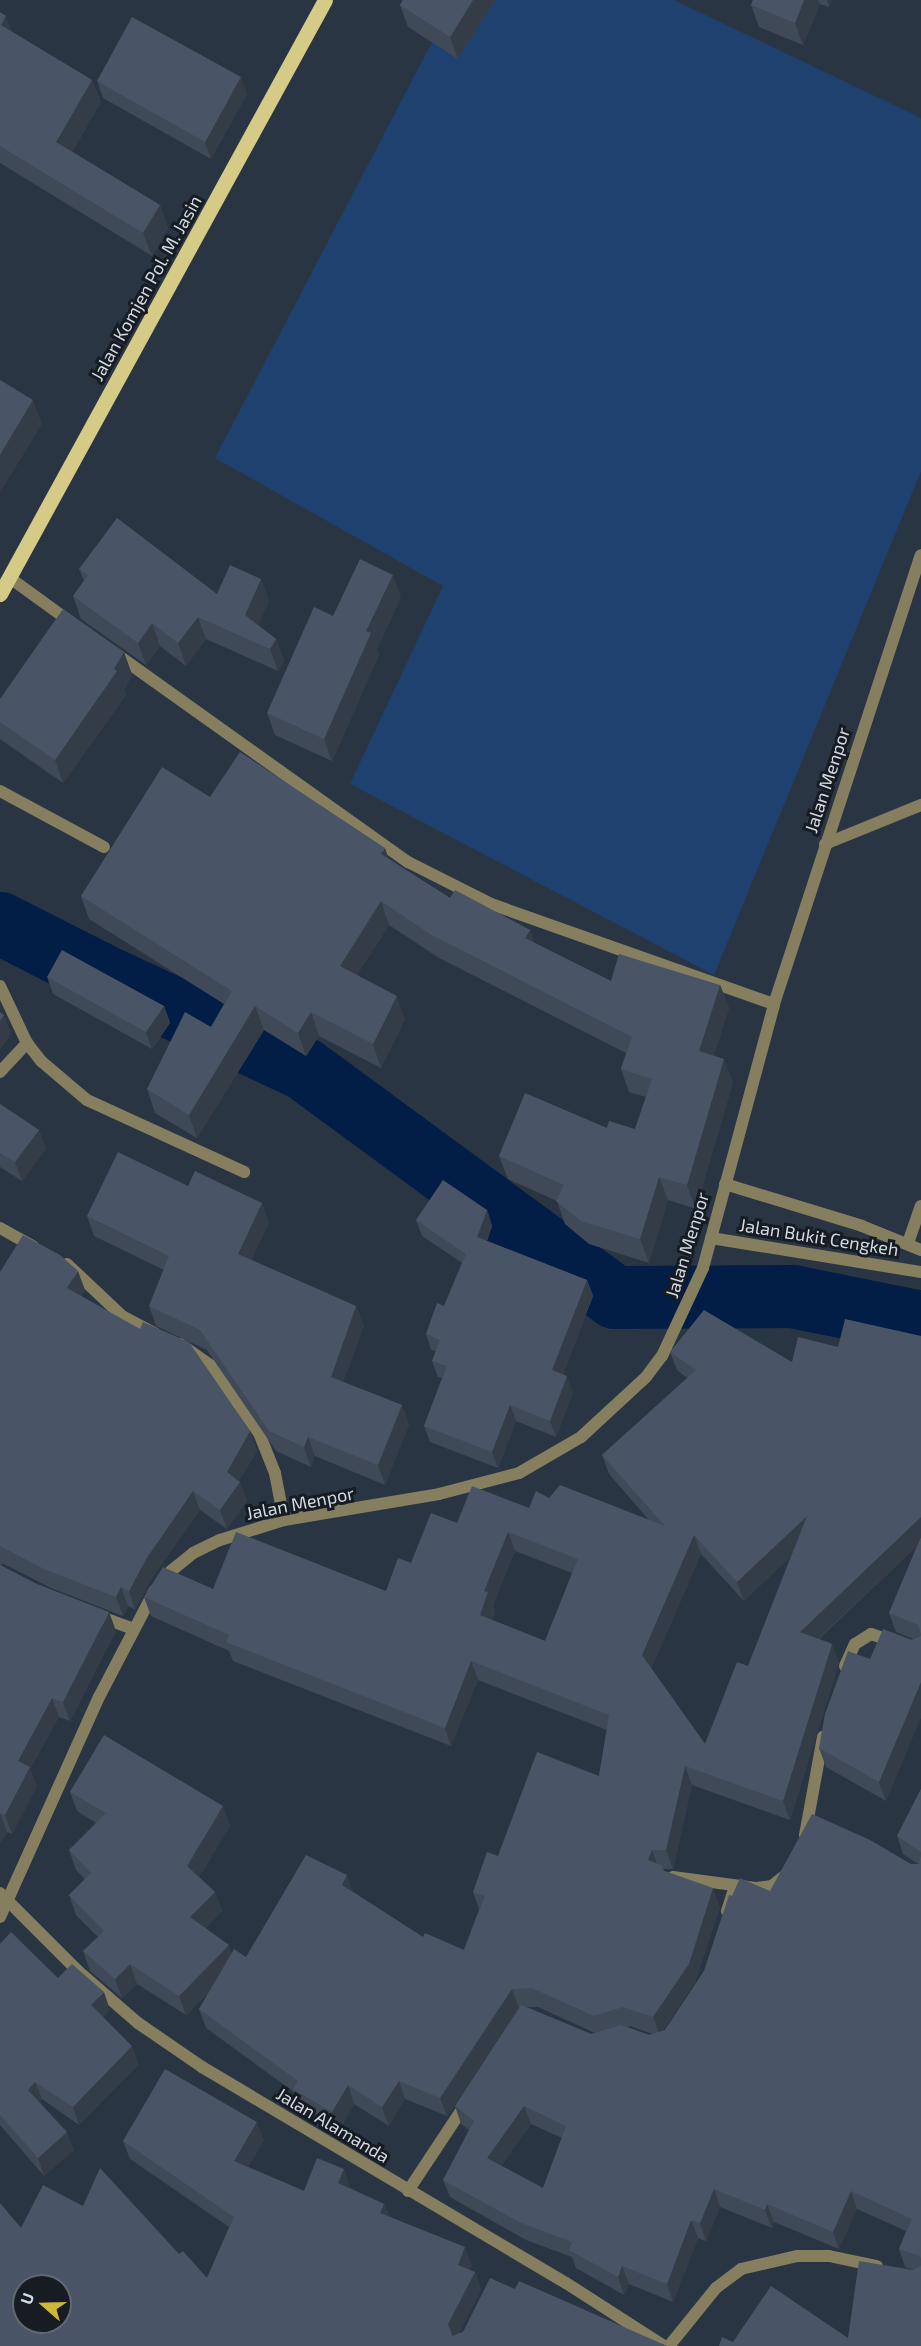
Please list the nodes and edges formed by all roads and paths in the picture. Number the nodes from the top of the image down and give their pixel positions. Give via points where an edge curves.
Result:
1 (325, 0) edge
2 (921, 555) edge
3 (10, 578) junction
4 (0, 594) edge
5 (86, 633) edge
6 (105, 647) edge
7 (0, 791) edge
8 (921, 805) edge
9 (825, 844) junction
10 (104, 847) dead end
11 (0, 986) edge
12 (774, 1004) junction
13 (27, 1043) junction
14 (0, 1071) edge
15 (244, 1172) dead end
16 (725, 1184) junction
17 (921, 1206) edge
18 (0, 1228) edge
19 (711, 1238) junction
20 (908, 1243) junction
21 (921, 1250) edge
22 (921, 1272) edge
23 (284, 1520) junction
24 (83, 1611) edge
25 (134, 1629) junction
26 (921, 1651) edge
27 (839, 1684) edge
28 (827, 1722) edge
29 (800, 1847) edge
30 (791, 1867) edge
31 (663, 1876) edge
32 (735, 1886) junction
33 (5, 1897) edge
34 (0, 1917) edge
35 (724, 1919) edge
36 (475, 2090) edge
37 (408, 2191) junction
38 (896, 2271) edge
39 (664, 2346) edge
40 (669, 2346) edge

1 - 3 main road, Jalan Komjen Pol. M. Jasin
2 - 9 street, Jalan Menpor
3 - 4 main road, Jalan Komjen Pol. M. Jasin
3 - 5 street
6 - 12 street via 408,862 491,904
7 - 10 street
8 - 9 street
9 - 12 street, Jalan Menpor
11 - 13 street
12 - 16 street, Jalan Menpor
13 - 14 street
13 - 15 street via 41,1061 87,1100
16 - 19 street, Jalan Menpor
16 - 20 street, Jalan Bukit Cengkeh
17 - 20 street
18 - 23 street via 85,1278 122,1316 188,1348 210,1365 268,1452
19 - 22 street, Jalan Bukit Cengkeh
19 - 23 street, Jalan Menpor via 679,1326 662,1356 624,1399 582,1437 519,1473 439,1494
20 - 21 street, Jalan Bukit Cengkeh
23 - 25 street, Jalan Menpor via 193,1553 171,1571
24 - 25 street
25 - 33 street, Jalan Menpor
26 - 27 street via 878,1634 865,1636 849,1655
28 - 29 street via 814,1821
30 - 32 street via 772,1886
31 - 32 street
32 - 35 street
33 - 34 street, Jalan Menpor
33 - 37 street, Jalan Alamanda via 78,1971 138,2024
36 - 37 street
37 - 39 street, Jalan Alamanda via 566,2283
38 - 40 street via 840,2258 797,2256 741,2269 716,2288

